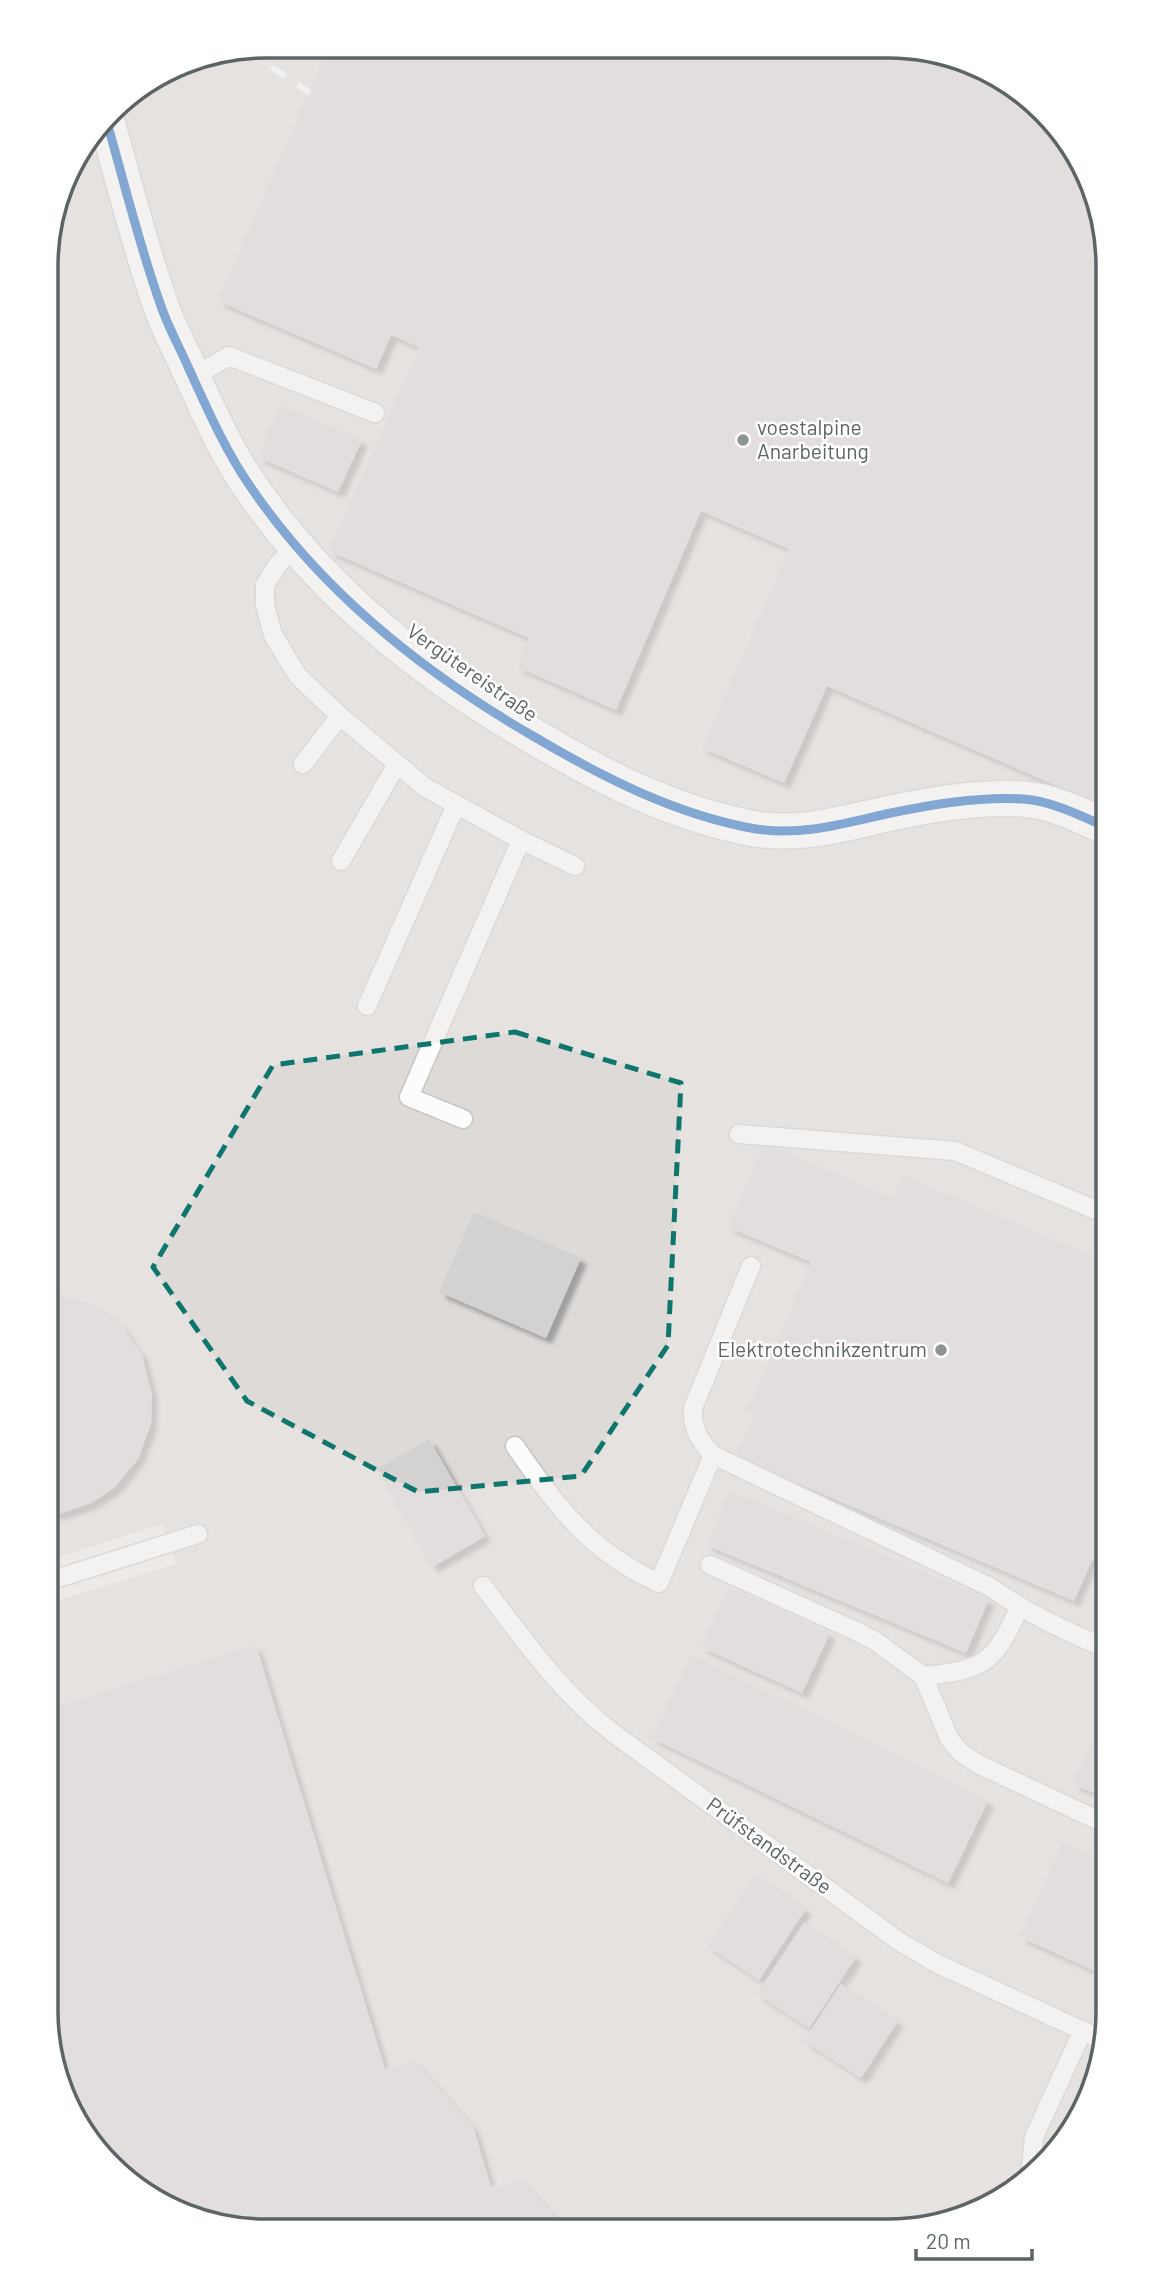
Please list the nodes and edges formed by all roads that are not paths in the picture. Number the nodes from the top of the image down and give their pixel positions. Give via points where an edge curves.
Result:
1 (109, 130) edge
2 (192, 377) junction
3 (375, 413) dead end
4 (296, 546) junction
5 (340, 716) junction
6 (303, 764) dead end
7 (397, 764) junction
8 (456, 805) junction
9 (1096, 823) edge
10 (520, 840) junction
11 (341, 860) dead end
12 (575, 866) dead end
13 (367, 1006) dead end
14 (463, 1119) dead end
15 (739, 1135) dead end
16 (1096, 1210) edge
17 (751, 1265) dead end
18 (514, 1446) dead end
19 (713, 1455) junction
20 (198, 1534) dead end
21 (710, 1564) dead end
22 (58, 1578) edge
23 (483, 1586) dead end
24 (1019, 1608) junction
25 (1096, 1644) edge
26 (923, 1676) junction
27 (1096, 1819) edge
28 (1083, 2030) junction
29 (1094, 2036) edge
30 (1032, 2161) edge

1 - 2 street, Vergütereistraße via 161,308
2 - 3 lane via 229,356
2 - 4 street, Vergütereistraße via 249,485
4 - 5 lane via 265,585 265,605 273,635 298,676
4 - 9 street, Vergütereistraße via 401,648 461,691 579,764 695,813 756,829 802,832 965,801 1025,799
5 - 6 lane
5 - 7 lane
7 - 8 lane
7 - 11 lane
8 - 10 lane
8 - 13 lane
10 - 12 lane
10 - 14 lane via 409,1097
15 - 16 lane via 955,1151
17 - 19 lane via 693,1408 692,1424
18 - 19 lane via 576,1528 636,1573 659,1583
19 - 24 lane via 990,1587
20 - 22 lane
21 - 26 lane via 858,1632
23 - 28 lane, Prüfstandstraße via 548,1672 613,1733 900,1942
24 - 25 lane
24 - 26 lane via 991,1657 961,1672
26 - 27 lane via 949,1738 960,1752 978,1765
28 - 29 lane, Prüfstandstraße
28 - 30 lane via 1034,2137

